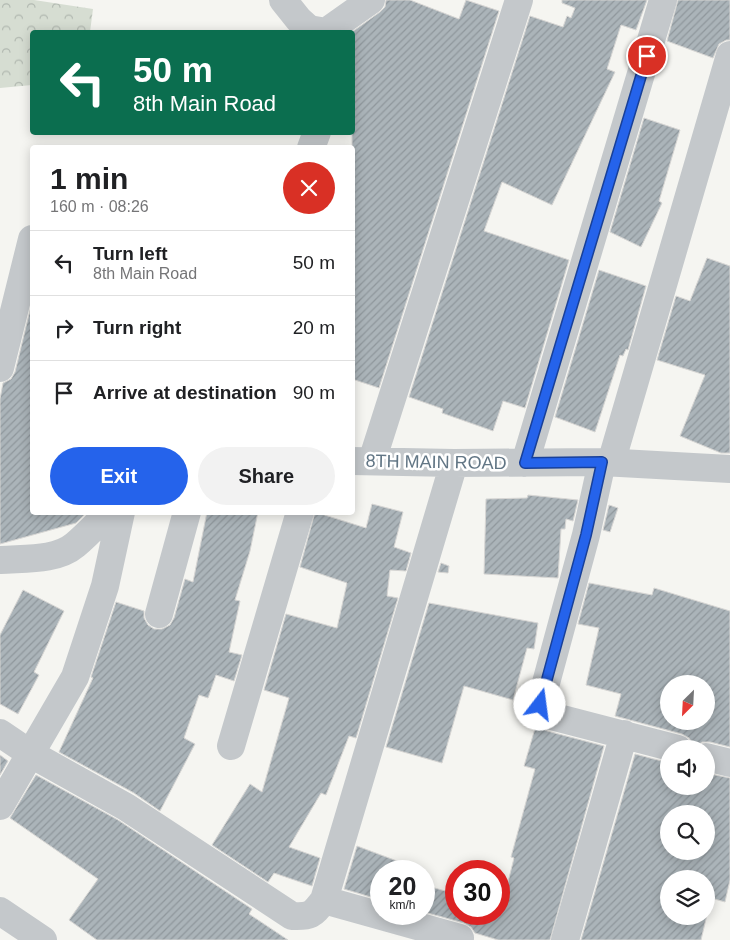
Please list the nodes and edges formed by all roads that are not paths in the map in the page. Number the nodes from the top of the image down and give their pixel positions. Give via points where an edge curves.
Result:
1 (283, 0) edge
2 (371, 0) edge
3 (519, 0) edge
4 (663, 0) edge
5 (315, 30) edge
6 (329, 30) edge
7 (730, 55) edge
8 (30, 246) edge
9 (0, 368) edge
10 (362, 461) edge
11 (454, 463) junction
12 (525, 463) junction
13 (606, 463) junction
14 (730, 468) edge
15 (107, 515) edge
16 (186, 515) edge
17 (299, 515) edge
18 (0, 560) edge
19 (159, 614) dead end
20 (0, 733) edge
21 (624, 734) junction
22 (660, 744) edge
23 (231, 746) dead end
24 (32, 754) junction
25 (715, 760) edge
26 (730, 764) edge
27 (0, 806) edge
28 (324, 900) junction
29 (0, 911) edge
30 (460, 938) dead end
31 (43, 940) edge
32 (565, 940) edge

1 - 5 street via 299,20
2 - 6 street
3 - 10 street
4 - 12 street
7 - 13 street
8 - 9 street
10 - 11 street, 8TH MAIN ROAD
11 - 12 street, 8TH MAIN ROAD
11 - 28 street
12 - 13 street, 8TH MAIN ROAD
13 - 14 street, 8TH MAIN ROAD
13 - 21 street via 540,705 551,716
15 - 18 street via 75,546 63,552
15 - 24 street via 105,586 75,676
16 - 19 street
17 - 23 street
20 - 24 street
21 - 22 street
21 - 32 street
24 - 27 street
24 - 28 street via 126,807 292,916 306,917
25 - 26 street
28 - 30 street
29 - 31 street

